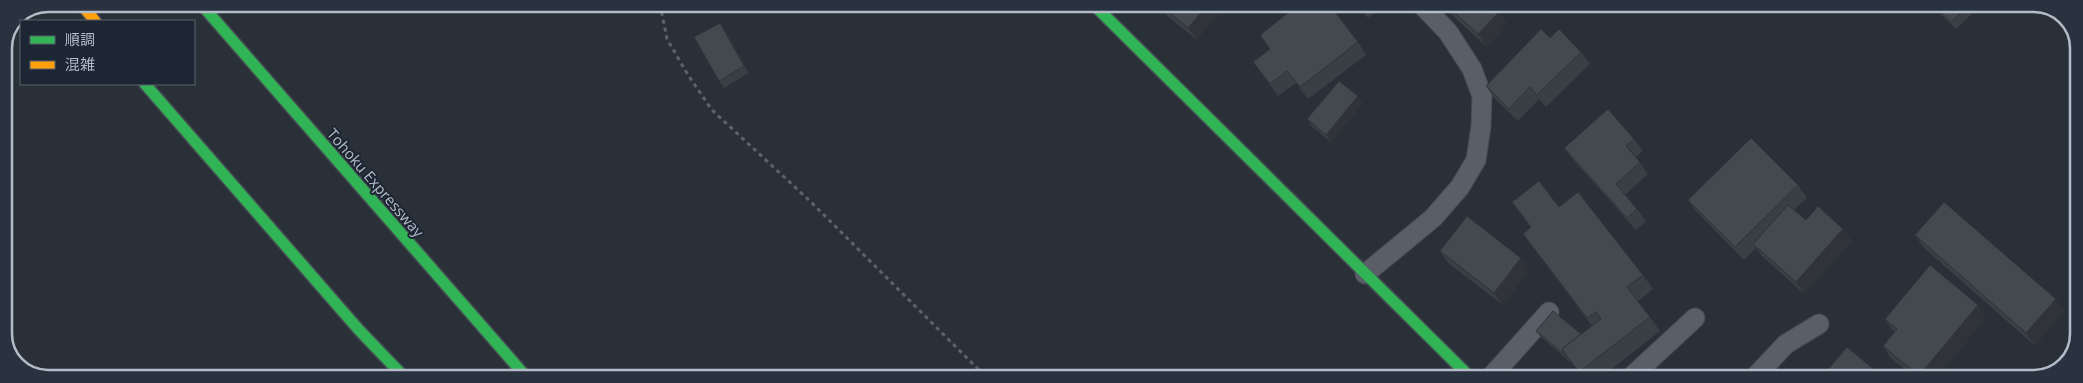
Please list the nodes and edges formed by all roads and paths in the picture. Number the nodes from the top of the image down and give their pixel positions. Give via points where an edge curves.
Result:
1 (208, 12) edge
2 (662, 12) edge
3 (1101, 13) edge
4 (1429, 13) edge
5 (146, 85) edge
6 (1365, 274) junction
7 (1549, 312) edge
8 (1695, 318) dead end
9 (1819, 324) dead end
10 (397, 370) edge
11 (520, 370) edge
12 (979, 370) edge
13 (1463, 370) edge
14 (1497, 370) edge
15 (1639, 370) edge
16 (1761, 370) edge

1 - 11 main road, Tohoku Expressway
2 - 12 path via 667,40 712,110 811,202
3 - 6 main road
4 - 6 lane via 1448,32 1472,68 1482,96 1476,160 1460,187 1433,218
5 - 10 main road
6 - 13 main road
7 - 14 lane
8 - 15 lane
9 - 16 lane via 1786,344

